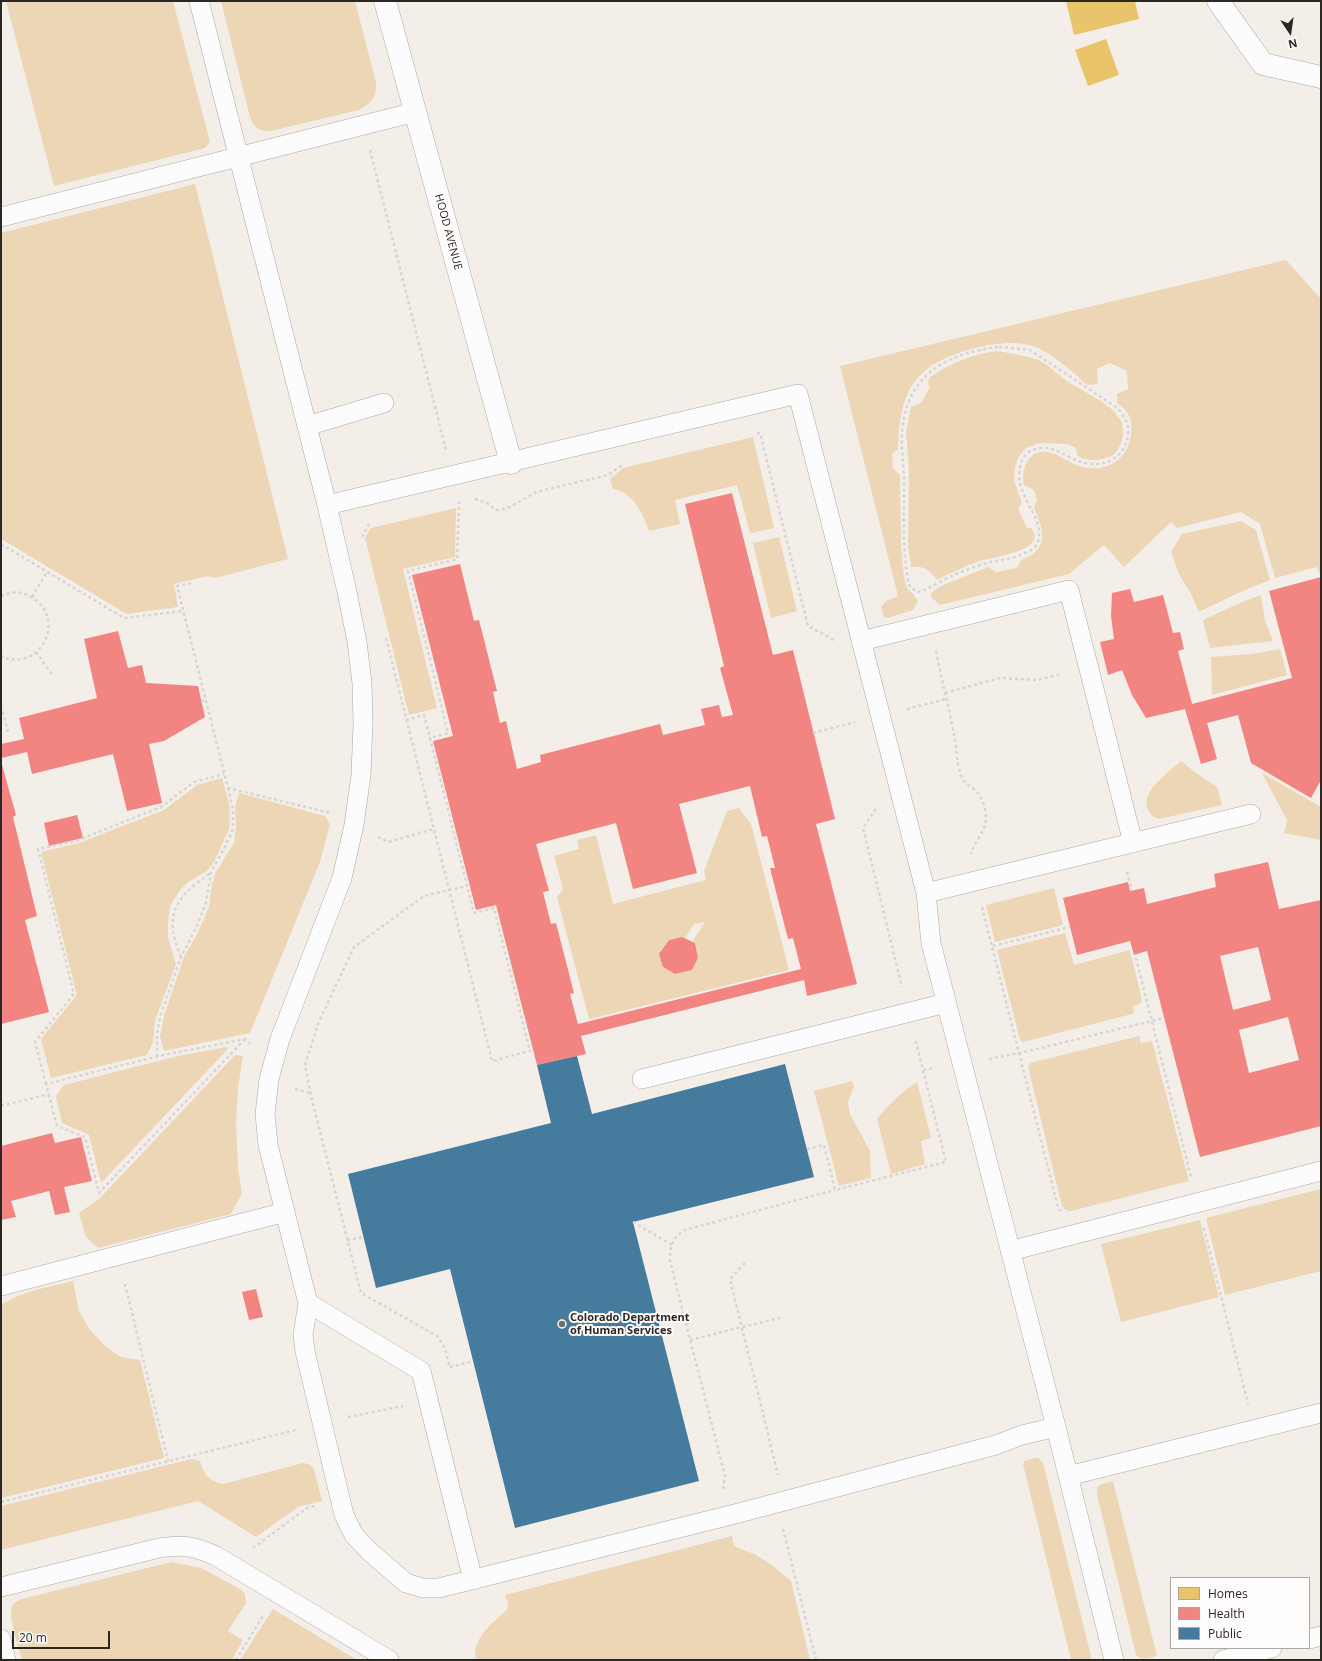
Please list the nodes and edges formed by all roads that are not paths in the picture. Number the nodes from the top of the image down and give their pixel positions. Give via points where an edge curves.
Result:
1 (199, 1) edge
2 (385, 1) edge
3 (1218, 1) edge
4 (1321, 77) edge
5 (415, 112) junction
6 (239, 156) junction
7 (1, 216) edge
8 (384, 403) dead end
9 (307, 426) junction
10 (511, 463) junction
11 (327, 505) junction
12 (861, 641) junction
13 (1251, 814) dead end
14 (1133, 842) junction
15 (926, 894) junction
16 (946, 1003) junction
17 (642, 1079) dead end
18 (1321, 1171) edge
19 (285, 1212) junction
20 (1010, 1251) junction
21 (1, 1286) edge
22 (308, 1304) junction
23 (1321, 1413) edge
24 (1056, 1426) junction
25 (1068, 1476) junction
26 (473, 1580) junction
27 (1, 1587) edge
28 (1321, 1636) edge
29 (1, 1639) edge
30 (1310, 1639) edge
31 (1268, 1649) edge
32 (6, 1660) edge
33 (389, 1660) edge
34 (1114, 1660) edge
35 (1223, 1660) edge

1 - 6 lane
2 - 5 street, HOOD AVENUE
3 - 4 street via 1263,64
5 - 6 lane
5 - 10 street, HOOD AVENUE
6 - 7 lane
6 - 9 lane
8 - 9 lane
9 - 11 lane
10 - 11 lane
10 - 12 lane via 798,394
11 - 19 lane via 357,642 364,723 361,775 354,825 342,878 280,1039 269,1079 265,1114 268,1145
12 - 14 lane via 1069,590
12 - 15 lane
13 - 14 lane
14 - 15 lane
15 - 16 lane via 931,943
16 - 17 lane
16 - 20 lane
18 - 20 lane
19 - 21 lane
19 - 22 lane
20 - 24 lane
22 - 26 lane via 421,1371
22 - 26 lane via 303,1335 305,1351 340,1500 354,1535 406,1583 422,1588 439,1588
23 - 25 lane
24 - 25 lane
24 - 26 lane via 996,1445
25 - 34 lane
27 - 33 lane via 159,1548 180,1545 198,1548 230,1564
28 - 30 lane
29 - 32 lane
31 - 35 lane

